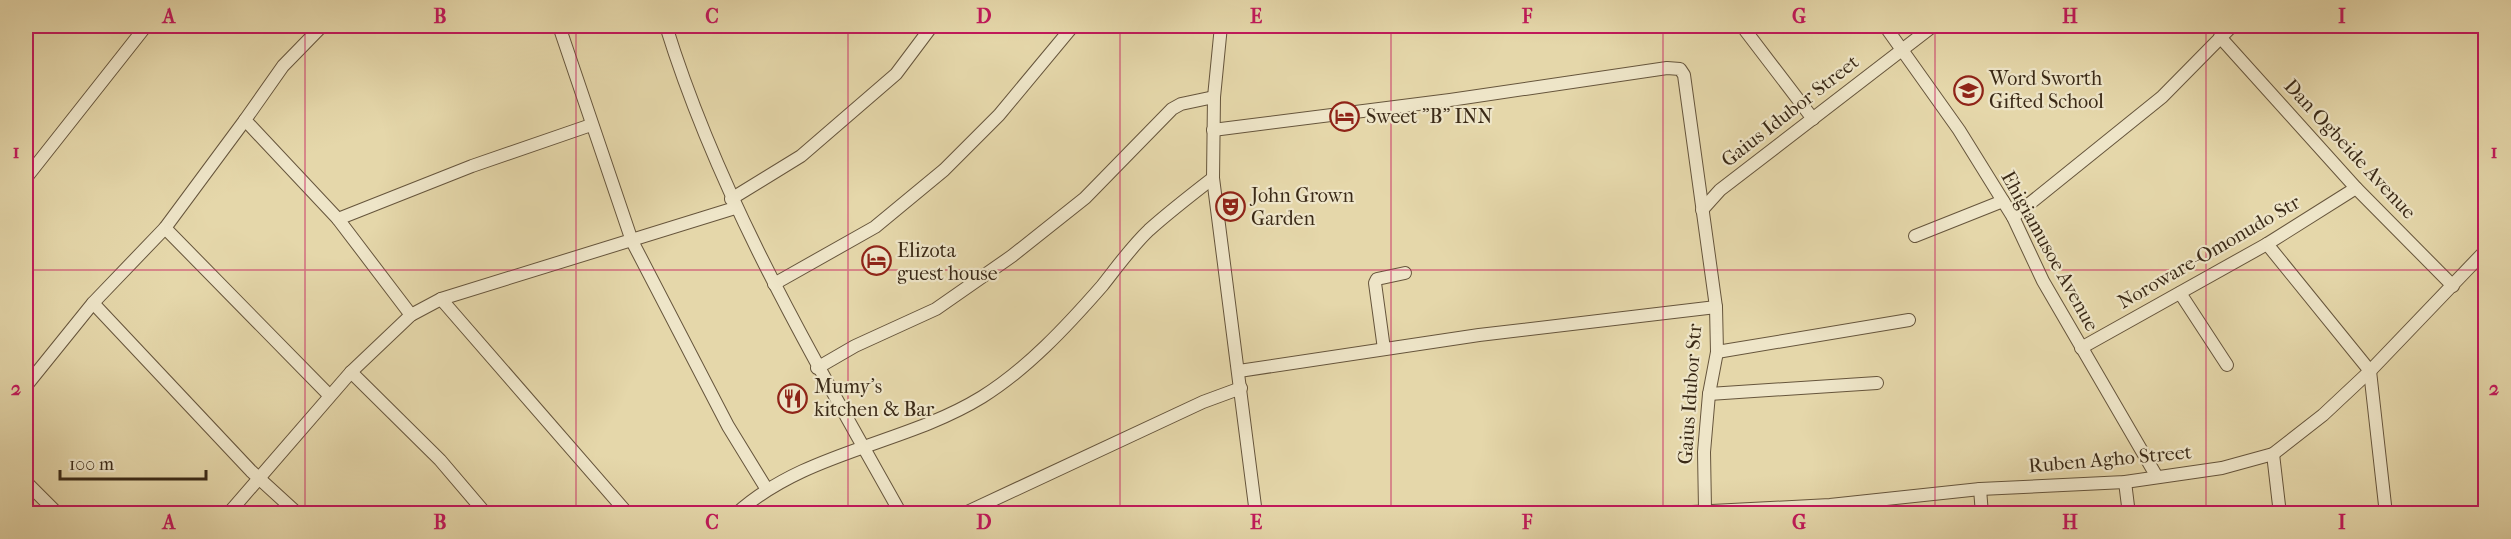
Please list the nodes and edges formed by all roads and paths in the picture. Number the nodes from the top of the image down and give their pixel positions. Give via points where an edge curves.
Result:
1 (146, 26) edge
2 (322, 26) edge
3 (558, 26) edge
4 (666, 26) edge
5 (932, 26) edge
6 (1073, 26) edge
7 (1221, 26) edge
8 (1742, 26) edge
9 (1885, 26) edge
10 (1934, 26) edge
11 (2232, 26) edge
12 (2220, 37) junction
13 (1901, 50) junction
14 (1214, 98) junction
15 (1813, 119) junction
16 (245, 120) junction
17 (591, 125) junction
18 (1213, 130) junction
19 (26, 178) edge
20 (1213, 178) junction
21 (2356, 188) junction
22 (2003, 201) junction
23 (733, 203) junction
24 (1702, 210) junction
25 (2013, 217) junction
26 (338, 219) junction
27 (165, 228) junction
28 (1915, 236) dead end
29 (632, 241) junction
30 (2267, 244) junction
31 (2486, 250) edge
32 (1405, 273) dead end
33 (774, 284) junction
34 (2453, 286) junction
35 (2180, 293) junction
36 (441, 299) junction
37 (93, 303) junction
38 (1716, 307) junction
39 (411, 315) junction
40 (1909, 320) dead end
41 (2081, 348) junction
42 (1384, 349) junction
43 (1717, 352) junction
44 (2227, 365) dead end
45 (817, 368) junction
46 (30, 370) edge
47 (1239, 371) junction
48 (2370, 371) junction
49 (351, 372) junction
50 (1877, 383) dead end
51 (26, 386) edge
52 (1241, 388) junction
53 (1708, 394) junction
54 (329, 395) junction
55 (864, 448) junction
56 (2273, 454) junction
57 (258, 477) junction
58 (2157, 477) junction
59 (26, 482) edge
60 (2125, 482) junction
61 (766, 488) junction
62 (1980, 489) junction
63 (1705, 509) junction
64 (1830, 509) edge
65 (58, 513) edge
66 (228, 513) edge
67 (298, 513) edge
68 (486, 513) edge
69 (628, 513) edge
70 (736, 513) edge
71 (901, 513) edge
72 (963, 513) edge
73 (1256, 513) edge
74 (1653, 513) edge
75 (1982, 513) edge
76 (2129, 513) edge
77 (2280, 513) edge
78 (2386, 513) edge

1 - 19 street
2 - 16 street via 283,66
3 - 17 street
4 - 23 street
5 - 23 street via 896,74 801,156
6 - 33 street via 999,115 944,170 874,227
7 - 14 street
8 - 15 street
9 - 13 street, Ehigiamusoe Avenue
10 - 13 street, Gaius Idubor Street
11 - 12 street
12 - 21 street, Dan Ogbeide Avenue
12 - 25 street via 2162,97
13 - 15 street, Gaius Idubor Street
13 - 22 street, Ehigiamusoe Avenue via 1959,130
14 - 18 street
14 - 45 street via 1172,109 1085,198 936,309
15 - 24 street, Gaius Idubor Street via 1720,190
16 - 26 street
16 - 27 street
17 - 26 street via 472,166
17 - 29 street
18 - 20 street
18 - 24 street, Gaius Idubor Str via 1674,67 1684,75
20 - 47 street
20 - 55 street via 1148,231 1082,309 1009,377 981,398
21 - 30 street, Noroware-Omonudo Str
21 - 34 street, Dan Ogbeide Avenue
22 - 25 street, Ehigiamusoe Avenue
22 - 28 street
23 - 29 street
23 - 33 street
24 - 38 street, Gaius Idubor Str
25 - 41 street, Ehigiamusoe Avenue
26 - 39 street
27 - 37 street
27 - 54 street
29 - 36 street
29 - 61 street via 728,426
30 - 35 street, Noroware-Omonudo Str
30 - 48 street
31 - 34 street, Ruben Agho Street
32 - 42 street via 1377,279 1375,283
33 - 45 street
34 - 48 street, Ruben Agho Street
35 - 41 street, Noroware-Omonudo Str
35 - 44 street
36 - 39 street
36 - 69 street
37 - 46 street
37 - 57 street
38 - 42 street
38 - 43 street, Gaius Idubor Str
39 - 49 street
40 - 43 street
41 - 58 street, Ehigiamusoe Avenue
42 - 47 street
43 - 53 street, Gaius Idubor Str
45 - 55 street
46 - 51 street
47 - 52 street
48 - 56 street, Ruben Agho Street
48 - 78 street
49 - 54 street
49 - 68 street via 440,460
50 - 53 street
52 - 72 street
52 - 73 street
53 - 63 street, Gaius Idubor Str
54 - 57 street
55 - 61 street via 821,462
55 - 71 street
56 - 58 street, Ruben Agho Street via 2222,468
56 - 77 street
57 - 66 street
57 - 67 street
58 - 60 street, Ruben Agho Street
59 - 65 street
60 - 62 street, Ruben Agho Street
60 - 76 street
61 - 70 street
62 - 64 street, Ruben Agho Street
62 - 75 street
63 - 64 street, Ruben Agho Street
63 - 74 street, Ruben Agho Street

